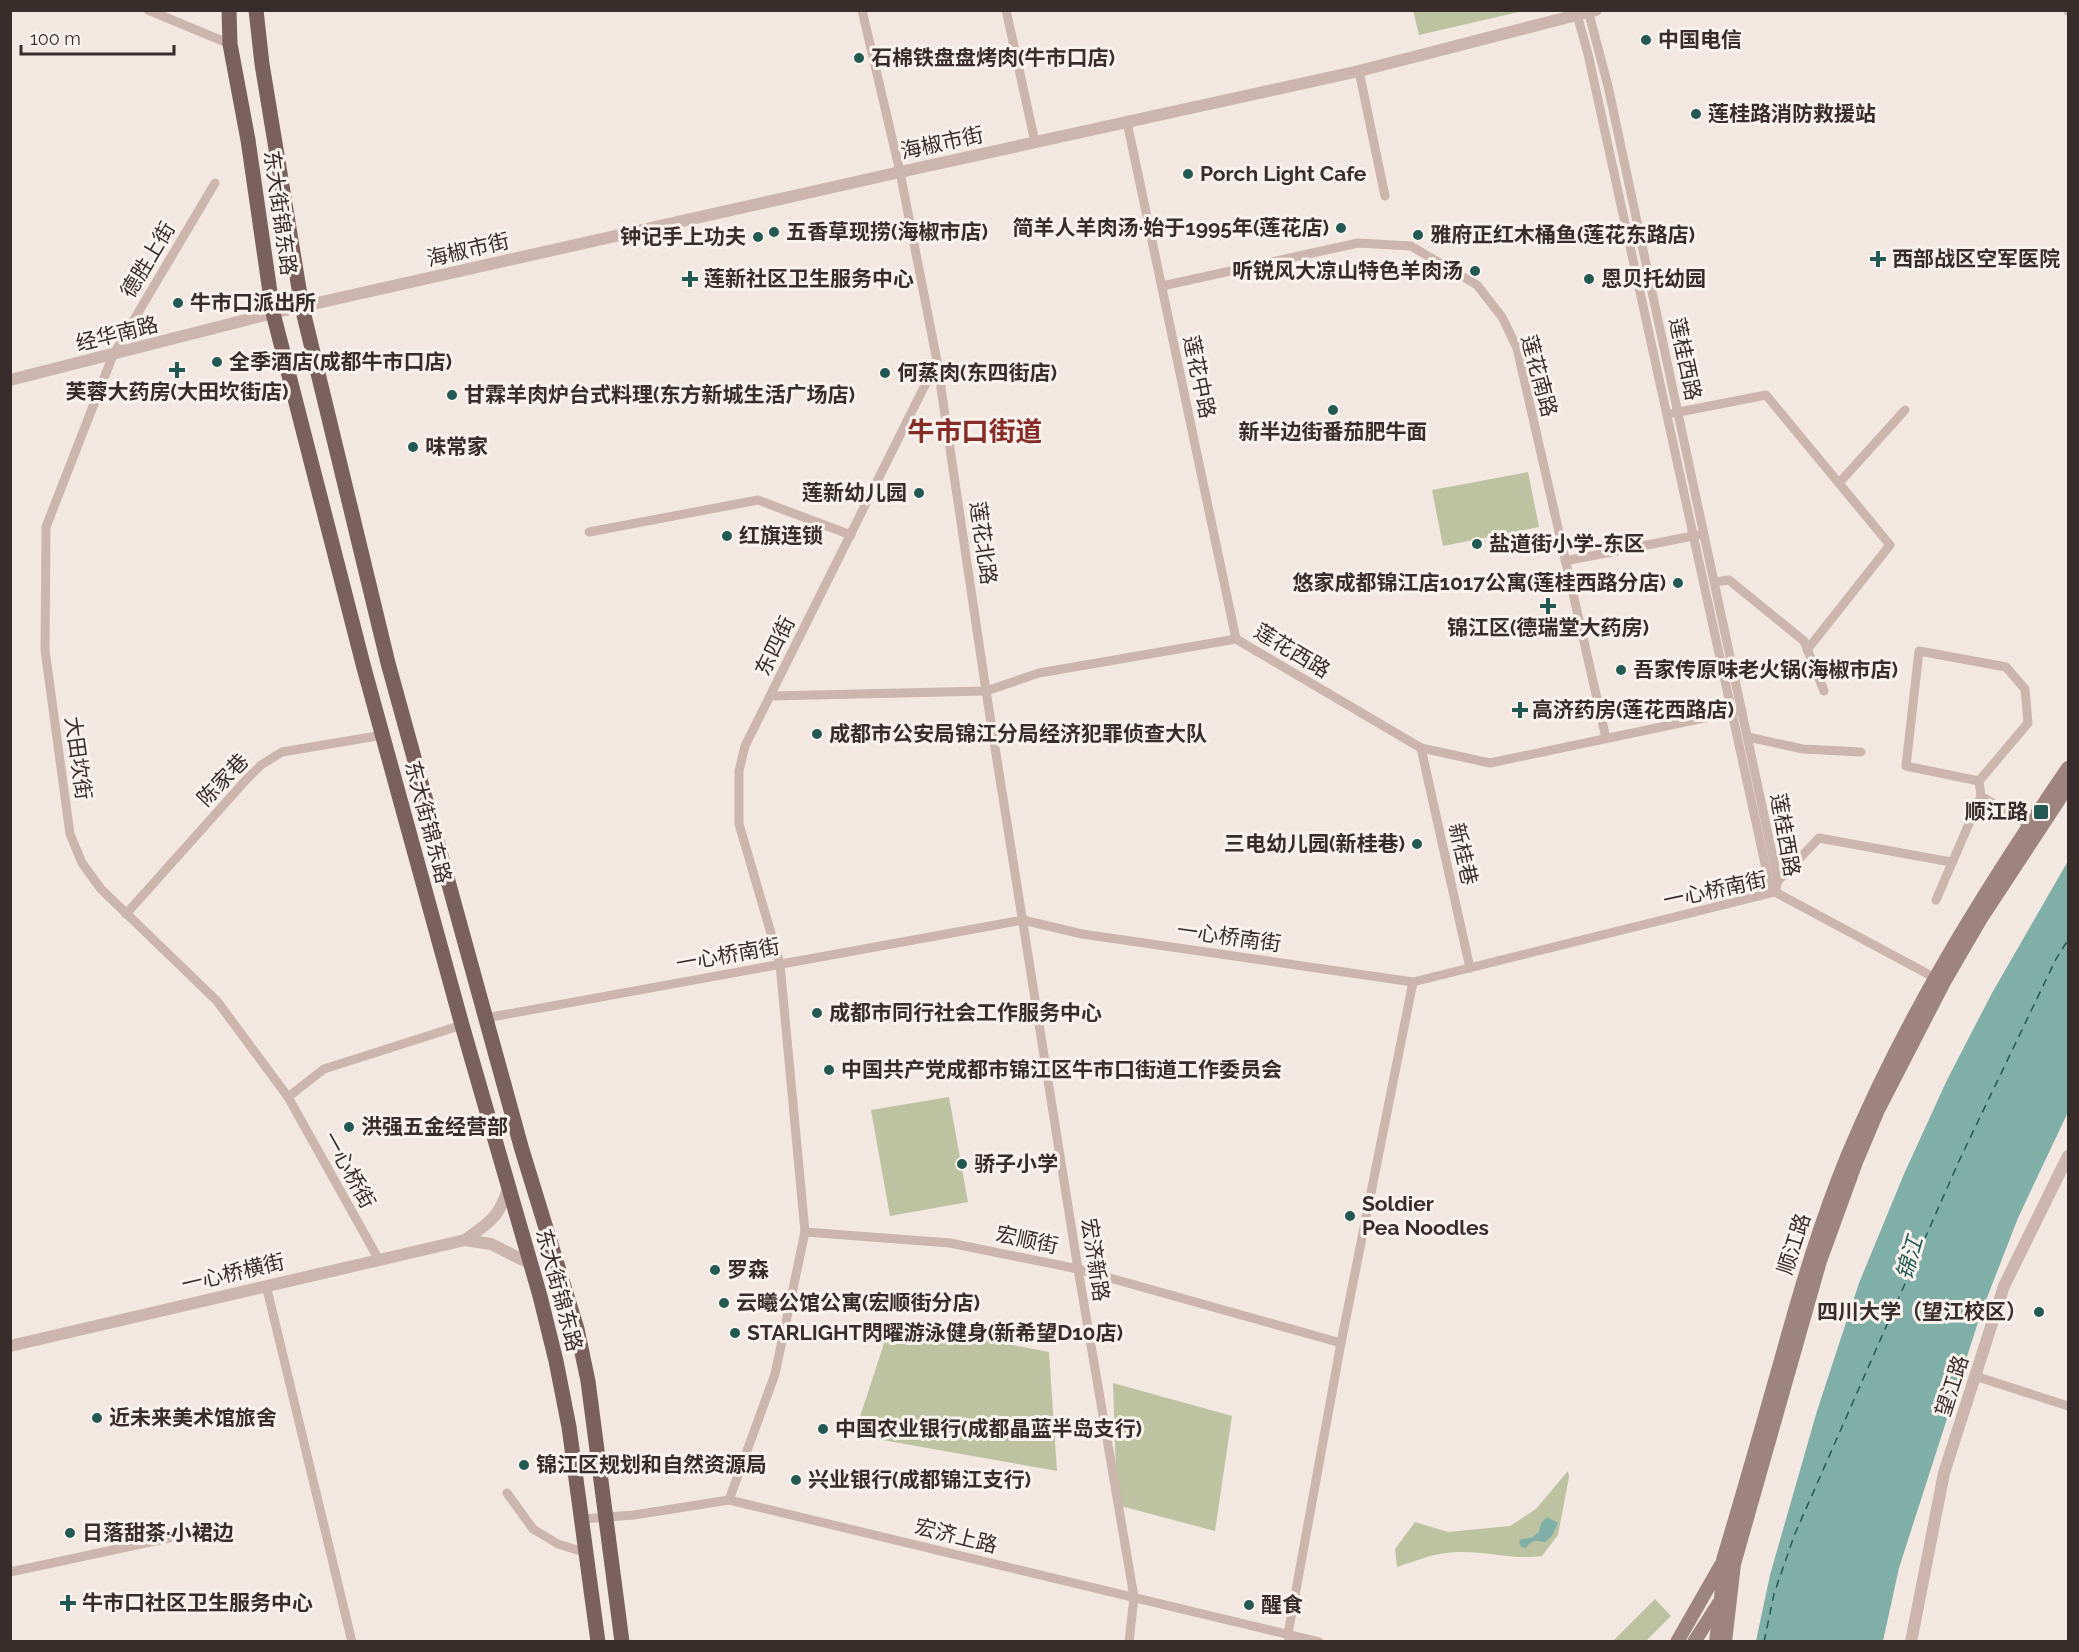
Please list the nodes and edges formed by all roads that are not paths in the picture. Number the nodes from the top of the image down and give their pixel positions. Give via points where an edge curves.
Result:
1 (148, 10) edge
2 (229, 10) edge
3 (256, 10) edge
4 (862, 10) edge
5 (1006, 10) edge
6 (1585, 12) edge
7 (230, 44) junction
8 (1359, 71) junction
9 (1127, 122) junction
10 (1035, 142) junction
11 (900, 172) junction
12 (215, 183) dead end
13 (1385, 196) dead end
14 (1162, 286) junction
15 (302, 307) junction
16 (273, 313) junction
17 (113, 355) junction
18 (937, 361) junction
19 (10, 380) edge
20 (1905, 410) dead end
21 (1678, 413) junction
22 (1666, 415) junction
23 (1839, 483) junction
24 (589, 532) dead end
25 (1704, 534) junction
26 (851, 535) junction
27 (1692, 536) junction
28 (1565, 561) junction
29 (1714, 582) junction
30 (1236, 639) junction
31 (1807, 650) junction
32 (986, 690) junction
33 (1824, 691) dead end
34 (771, 696) junction
35 (1742, 710) junction
36 (1731, 712) junction
37 (382, 735) junction
38 (1748, 737) junction
39 (1606, 738) junction
40 (1421, 748) junction
41 (1861, 752) dead end
42 (2068, 768) edge
43 (1979, 781) junction
44 (2068, 786) edge
45 (1982, 796) junction
46 (2029, 825) junction
47 (1951, 862) junction
48 (1779, 881) junction
49 (1775, 892) junction
50 (1936, 900) dead end
51 (126, 914) junction
52 (1023, 920) junction
53 (780, 964) junction
54 (1470, 968) junction
55 (1939, 980) junction
56 (1413, 982) junction
57 (486, 1018) junction
58 (462, 1025) junction
59 (288, 1097) junction
60 (2068, 1156) edge
61 (531, 1178) junction
62 (508, 1185) junction
63 (805, 1232) junction
64 (465, 1240) junction
65 (379, 1260) junction
66 (531, 1264) junction
67 (1078, 1269) junction
68 (562, 1279) junction
69 (266, 1286) junction
70 (537, 1287) junction
71 (1341, 1343) junction
72 (10, 1346) edge
73 (1975, 1376) junction
74 (2068, 1406) edge
75 (507, 1493) dead end
76 (729, 1500) junction
77 (607, 1518) junction
78 (582, 1519) junction
79 (169, 1538) dead end
80 (587, 1553) junction
81 (1724, 1560) junction
82 (10, 1572) edge
83 (1732, 1580) junction
84 (1134, 1598) junction
85 (1721, 1600) junction
86 (1288, 1638) edge
87 (352, 1641) edge
88 (598, 1641) edge
89 (622, 1641) edge
90 (1129, 1641) edge
91 (1319, 1641) edge
92 (1677, 1641) edge
93 (1694, 1641) edge
94 (1716, 1641) edge
95 (1725, 1641) edge
96 (1911, 1641) edge

1 - 7 street
2 - 7 main road, 东大街锦东路
3 - 15 main road, 东大街锦东路
4 - 11 street, 莲花北路
5 - 10 street
6 - 8 street, 海椒市街
6 - 21 street, 莲桂西路 via 1608,86
6 - 22 street, 莲桂西路 via 1588,54
7 - 16 main road, 东大街锦东路
8 - 9 street, 海椒市街
8 - 13 street
9 - 10 street, 海椒市街
9 - 14 street, 莲花中路
10 - 11 street, 海椒市街
11 - 15 street, 海椒市街
11 - 18 street, 莲花北路
12 - 17 street, 德胜上街
14 - 28 street, 莲花南路 via 1358,243 1411,246 1477,285 1502,317 1517,348
14 - 30 street, 莲花中路
15 - 16 street, 经华南路
15 - 57 main road, 东大街锦东路 via 388,663
16 - 17 street, 经华南路
16 - 37 main road, 东大街锦东路
17 - 19 street, 经华南路
17 - 51 street, 大田坎街 via 46,527 45,650 70,834 82,863
18 - 26 street, 东四街
18 - 32 street, 莲花北路
20 - 23 street
21 - 22 street
21 - 23 street via 1766,395
21 - 25 street, 莲桂西路
22 - 27 street, 莲桂西路
23 - 31 street via 1890,545
24 - 26 street via 758,500
25 - 27 street
25 - 29 street, 莲桂西路
26 - 34 street, 东四街
27 - 28 street
27 - 36 street, 莲桂西路
28 - 39 street, 莲花南路
29 - 31 street via 1729,580 1804,641
29 - 35 street, 莲桂西路
30 - 32 street, 莲花西路 via 1039,673
30 - 40 street, 莲花西路
31 - 33 street
32 - 34 street, 莲花西路
32 - 52 street, 莲花北路
34 - 53 street, 东四街 via 745,746 738,799 739,824
35 - 36 street, 莲花西路
35 - 38 street, 莲桂西路
36 - 39 street, 莲花西路
36 - 49 street, 莲桂西路 via 1769,882
37 - 51 street, 陈家巷 via 282,752 261,765
37 - 58 main road, 东大街锦东路
38 - 41 street via 1803,749
38 - 48 street, 莲桂西路
39 - 40 street, 莲花西路 via 1490,763
40 - 54 street, 新桂巷
42 - 46 main road, 顺江路
43 - 43 street via 1906,766 1919,651 2006,667 2025,688 2028,723
43 - 45 street
44 - 55 main road, 顺江路
45 - 46 street
45 - 47 street
46 - 55 main road, 顺江路 via 1970,918
47 - 48 street via 1819,838
47 - 50 street
48 - 49 street, 莲桂西路
49 - 54 street, 一心桥南街
49 - 55 street, 一心桥南街
51 - 59 street, 大田坎街 via 217,1001
52 - 53 street, 一心桥南街
52 - 56 street, 一心桥南街 via 1082,934
52 - 67 street, 宏济新路
53 - 57 street, 一心桥南街
53 - 63 street, 东四街
54 - 56 street, 一心桥南街
55 - 81 main road, 顺江路 via 1869,1106 1832,1197 1799,1296
55 - 83 main road, 顺江路 via 1878,1110 1834,1221
56 - 71 street
57 - 61 main road, 东大街锦东路
58 - 59 street via 324,1070
58 - 62 main road, 东大街锦东路
59 - 65 street, 一心桥街
60 - 73 street, 望江路 via 2004,1286
61 - 62 main road
61 - 68 main road, 东大街锦东路
62 - 64 street, 一心桥横街 via 504,1203 493,1219
62 - 66 main road, 东大街锦东路
63 - 67 street, 宏顺街 via 950,1243
63 - 76 street, 东四街 via 775,1374
64 - 65 street, 一心桥横街
64 - 66 street, 一心桥横街 via 491,1244
65 - 69 street, 一心桥横街
66 - 70 main road, 东大街锦东路
67 - 71 street, 宏顺街
67 - 84 street, 宏济新路
68 - 70 main road
68 - 77 main road, 东大街锦东路 via 588,1381
69 - 72 street, 一心桥横街
69 - 87 street
70 - 78 main road, 东大街锦东路 via 569,1427
71 - 86 street
73 - 74 street
73 - 96 street, 望江路 via 1944,1473
75 - 80 street via 533,1529 558,1544
76 - 77 street, 宏济上路
76 - 84 street, 宏济上路
77 - 78 street, 宏济上路
77 - 89 main road, 东大街锦东路
78 - 80 main road, 东大街锦东路
79 - 82 street
80 - 88 main road, 东大街锦东路
81 - 85 main road, 顺江路
81 - 92 main road
83 - 85 main road
83 - 95 main road, 顺江路
84 - 86 street, 宏济上路
84 - 90 street, 宏济新路
85 - 93 main road
85 - 94 main road, 顺江路
86 - 91 street, 宏济上路

